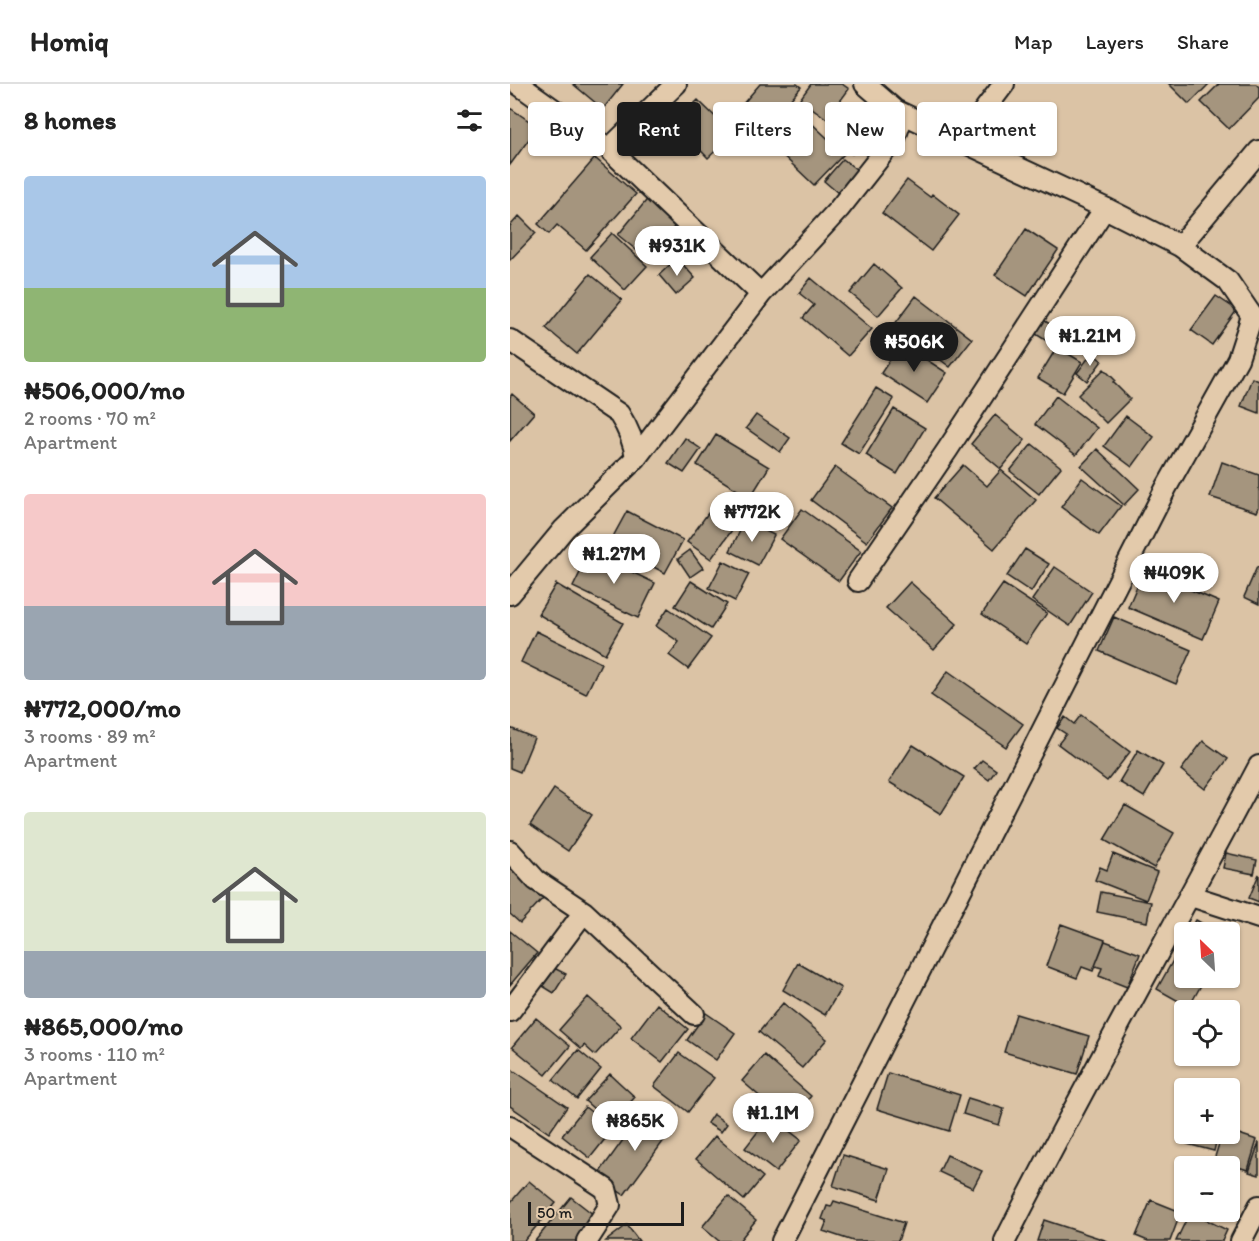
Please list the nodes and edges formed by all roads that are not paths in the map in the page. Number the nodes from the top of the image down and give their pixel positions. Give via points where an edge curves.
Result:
1 (518, 84) edge
2 (676, 84) edge
3 (865, 84) edge
4 (1004, 84) edge
5 (886, 102) edge
6 (990, 102) edge
7 (609, 149) junction
8 (1259, 151) edge
9 (881, 156) edge
10 (993, 156) edge
11 (1105, 208) junction
12 (1180, 246) junction
13 (761, 294) junction
14 (510, 340) edge
15 (636, 458) junction
16 (858, 581) dead end
17 (510, 594) edge
18 (1259, 766) edge
19 (510, 851) edge
20 (1191, 896) junction
21 (585, 912) junction
22 (1259, 918) edge
23 (510, 1011) edge
24 (694, 1014) dead end
25 (510, 1126) edge
26 (1259, 1206) edge
27 (587, 1241) edge
28 (782, 1241) edge
29 (1005, 1241) edge
30 (1241, 1241) edge

1 - 7 street
2 - 7 street
3 - 5 street
4 - 6 street
7 - 13 street
8 - 12 street
9 - 13 street via 839,209
10 - 11 street
11 - 12 street
11 - 16 street
12 - 28 street via 1228,281 1252,315 1238,359 1166,488
13 - 15 street
14 - 15 street via 620,414 629,429
15 - 17 street via 564,529
18 - 20 street
19 - 21 street via 536,880
20 - 22 street
20 - 29 street
21 - 23 street
21 - 24 street
25 - 27 street via 606,1189 610,1205
26 - 30 street

